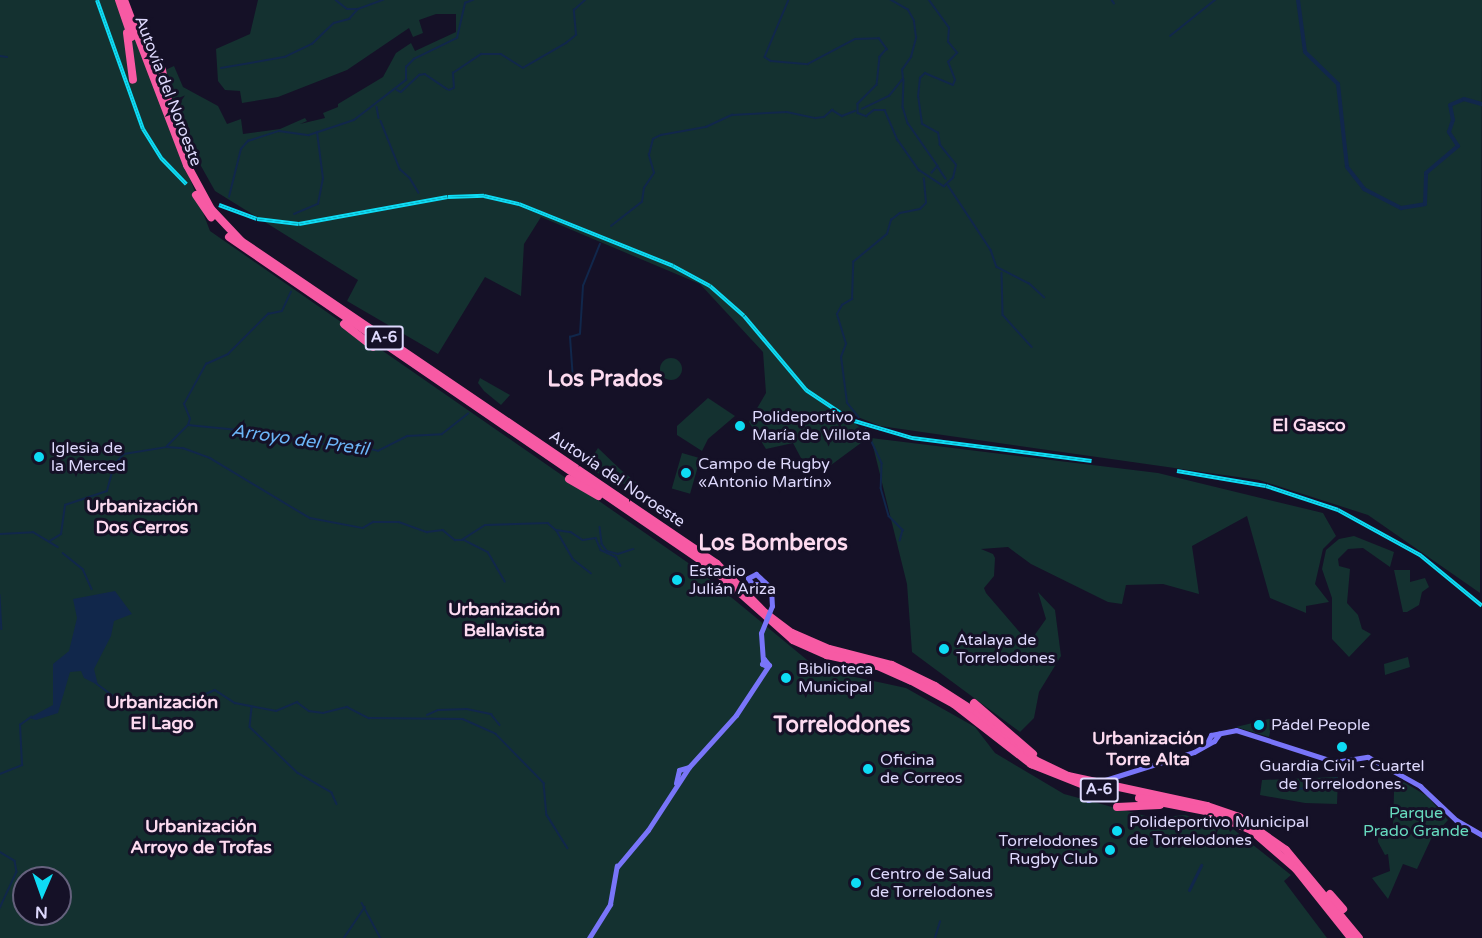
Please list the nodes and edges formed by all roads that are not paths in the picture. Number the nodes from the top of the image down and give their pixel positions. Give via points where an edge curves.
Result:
1 (117, 0) edge
2 (124, 0) edge
3 (145, 69) junction
4 (162, 70) dead end
5 (149, 79) junction
6 (133, 80) dead end
7 (203, 197) junction
8 (312, 297) junction
9 (373, 347) dead end
10 (544, 446) junction
11 (572, 458) dead end
12 (569, 479) dead end
13 (687, 550) junction
14 (760, 581) dead end
15 (891, 668) junction
16 (909, 676) junction
17 (974, 703) dead end
18 (1123, 773) junction
19 (680, 777) junction
20 (1106, 778) junction
21 (1092, 790) junction
22 (1117, 807) dead end
23 (1221, 816) junction
24 (1239, 817) junction
25 (1482, 834) edge
26 (617, 867) junction
27 (1343, 909) dead end
28 (589, 938) edge
29 (1351, 938) edge
30 (1359, 938) edge

1 - 3 highway, Autovía del Noroeste / A-6
1 - 6 highway via 128,34
2 - 3 highway, Autovía del Noroeste / A-6
3 - 5 highway, Autovía del Noroeste / A-6
4 - 7 highway via 173,125
5 - 7 highway, Autovía del Noroeste / A-6
5 - 8 highway, Autovía del Noroeste / A-6 via 182,167 214,222 239,246
7 - 10 highway, Autovía del Noroeste / A-6 via 219,219 249,246
8 - 9 highway
8 - 13 highway, Autovía del Noroeste / A-6
10 - 11 highway
10 - 15 highway, Autovía del Noroeste / A-6 via 717,564 780,625 829,649
12 - 13 highway
13 - 15 highway, Autovía del Noroeste / A-6 via 793,640 827,655
14 - 19 main road, bridge via 773,592 761,633 764,663 736,715 687,769 679,770
15 - 16 highway, Autovía del Noroeste / A-6
16 - 21 highway, Autovía del Noroeste / A-6 via 977,713 1035,760
16 - 23 highway, Autovía del Noroeste / A-6 via 1048,773 1080,786
17 - 21 highway via 1040,759
18 - 20 main road
18 - 20 main road
18 - 25 main road via 1194,752 1213,738 1242,731 1341,762 1368,757 1420,786 1456,820
19 - 26 main road
19 - 26 main road via 648,830
20 - 21 main road, bridge
21 - 24 highway, Autovía del Noroeste / A-6 via 1184,800
22 - 23 highway via 1165,805
23 - 29 highway, Autovía del Noroeste / A-6 via 1251,830 1282,855
24 - 27 highway via 1284,844
24 - 30 highway, Autovía del Noroeste / A-6 via 1286,850
26 - 28 main road via 610,904

